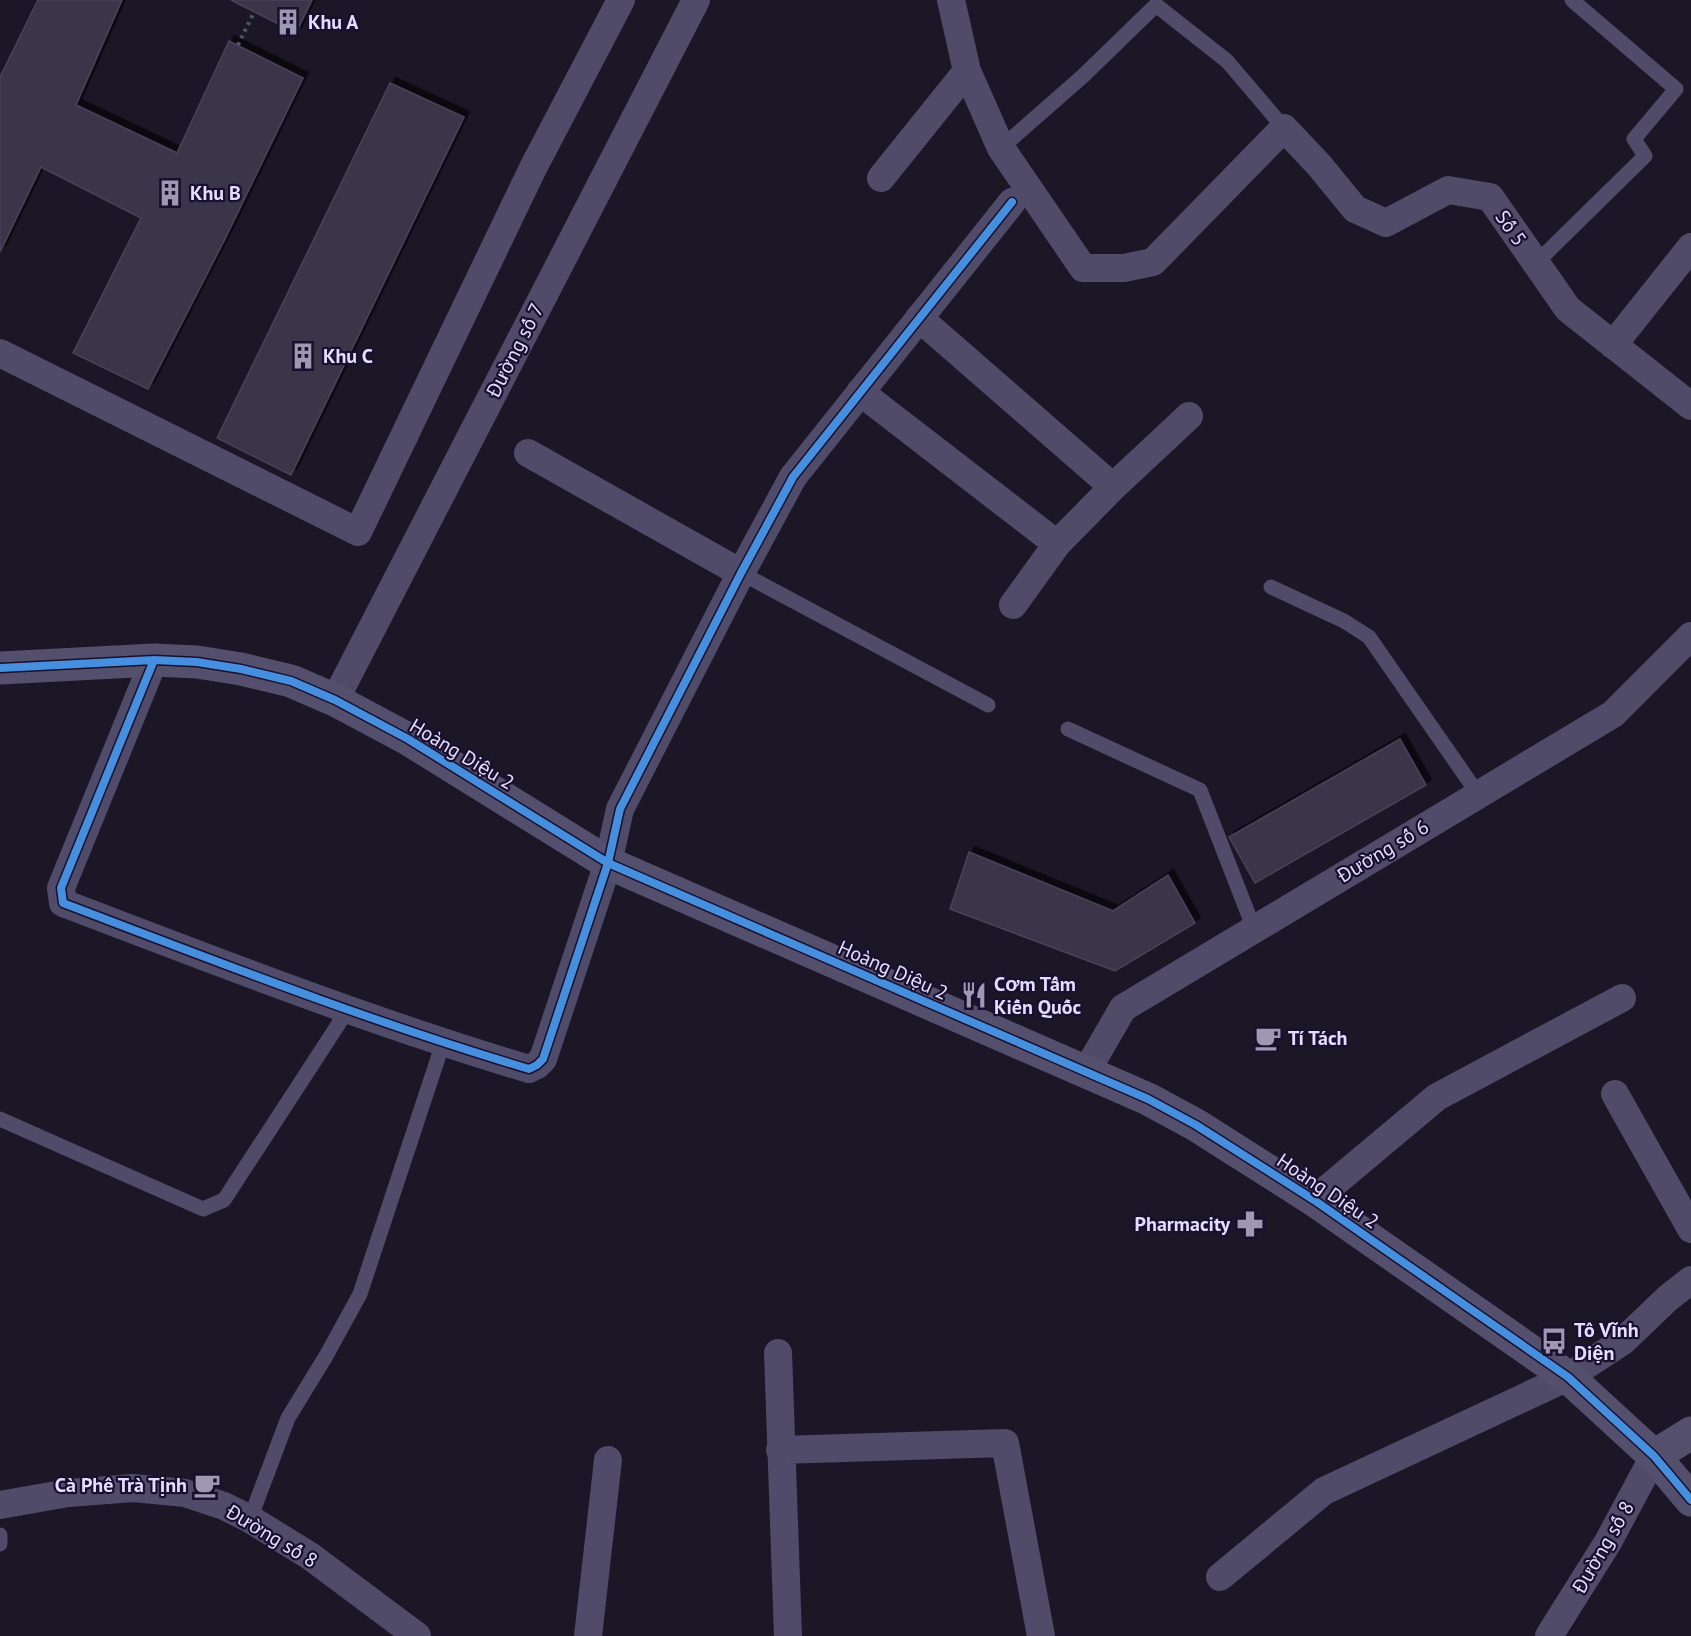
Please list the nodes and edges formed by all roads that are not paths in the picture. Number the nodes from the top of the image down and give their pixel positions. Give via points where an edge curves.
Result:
1 (621, 0) edge
2 (696, 0) edge
3 (951, 0) edge
4 (1572, 0) edge
5 (1157, 2) edge
6 (967, 71) junction
7 (1284, 128) junction
8 (1001, 148) junction
9 (881, 178) dead end
10 (1012, 202) dead end
11 (1691, 248) edge
12 (1536, 263) junction
13 (919, 318) junction
14 (1613, 345) junction
15 (0, 353) edge
16 (860, 392) junction
17 (1691, 406) edge
18 (1189, 416) dead end
19 (528, 453) dead end
20 (1113, 488) junction
21 (1057, 544) junction
22 (741, 573) junction
23 (1271, 587) dead end
24 (1013, 605) dead end
25 (1691, 636) edge
26 (154, 660) junction
27 (0, 668) edge
28 (335, 700) junction
29 (988, 705) dead end
30 (1068, 729) dead end
31 (1478, 794) junction
32 (608, 863) junction
33 (1254, 929) junction
34 (1622, 998) dead end
35 (347, 1011) junction
36 (443, 1043) junction
37 (1086, 1072) junction
38 (1615, 1094) dead end
39 (0, 1119) edge
40 (1314, 1200) junction
41 (1691, 1229) edge
42 (1691, 1280) edge
43 (778, 1353) dead end
44 (1568, 1377) junction
45 (1691, 1433) edge
46 (780, 1450) junction
47 (1654, 1456) junction
48 (608, 1460) dead end
49 (1691, 1500) edge
50 (0, 1505) edge
51 (250, 1519) junction
52 (0, 1535) edge
53 (0, 1544) edge
54 (1220, 1577) dead end
55 (417, 1636) edge
56 (588, 1636) edge
57 (788, 1636) edge
58 (1041, 1636) edge
59 (1549, 1636) edge

1 - 15 street via 532,168 358,532
2 - 28 street, Đường số 7
3 - 6 street
4 - 12 lane via 1676,89 1634,139 1645,156
5 - 7 lane via 1227,61
5 - 8 lane via 1083,76
6 - 8 street
6 - 9 street
7 - 8 street via 1153,262 1124,268 1083,268
7 - 12 street, Số 5 via 1355,209 1386,222 1448,190 1490,197
10 - 13 street
11 - 14 street
12 - 14 street, Số 5 via 1568,309
13 - 16 street
13 - 20 street
14 - 17 street, Số 5
16 - 21 street
16 - 22 street via 793,477
18 - 20 street
19 - 22 street
20 - 21 street
21 - 24 street
22 - 29 lane
22 - 32 street via 620,808
23 - 31 lane via 1344,621 1368,637
25 - 31 street, Đường số 6 via 1613,714
26 - 27 street, Hoàng Diệu 2
26 - 28 street, Hoàng Diệu 2 via 241,669 291,681
26 - 35 street via 61,888 63,903
28 - 32 street, Hoàng Diệu 2 via 408,740
30 - 33 lane via 1200,790
31 - 33 street, Đường số 6
32 - 36 street via 543,1059 529,1069
32 - 37 street, Hoàng Diệu 2
33 - 37 street, Đường số 6 via 1123,1008
34 - 40 street via 1437,1098
35 - 36 street
35 - 39 lane via 224,1200 203,1209
36 - 51 lane via 360,1294 288,1418
37 - 40 street, Hoàng Diệu 2 via 1196,1125
38 - 41 street
40 - 44 street, Hoàng Diệu 2
42 - 44 street via 1623,1341
43 - 46 street
44 - 47 street, Hoàng Diệu 2
44 - 54 street via 1324,1491
45 - 47 street
46 - 57 street
46 - 58 street via 1005,1443
47 - 49 street, Hoàng Diệu 2
47 - 59 street, Đường số 8 via 1608,1542
48 - 56 street
50 - 51 street, Đường số 8 via 68,1493 133,1488 185,1493
51 - 55 street, Đường số 8 via 310,1556
52 - 53 lane

